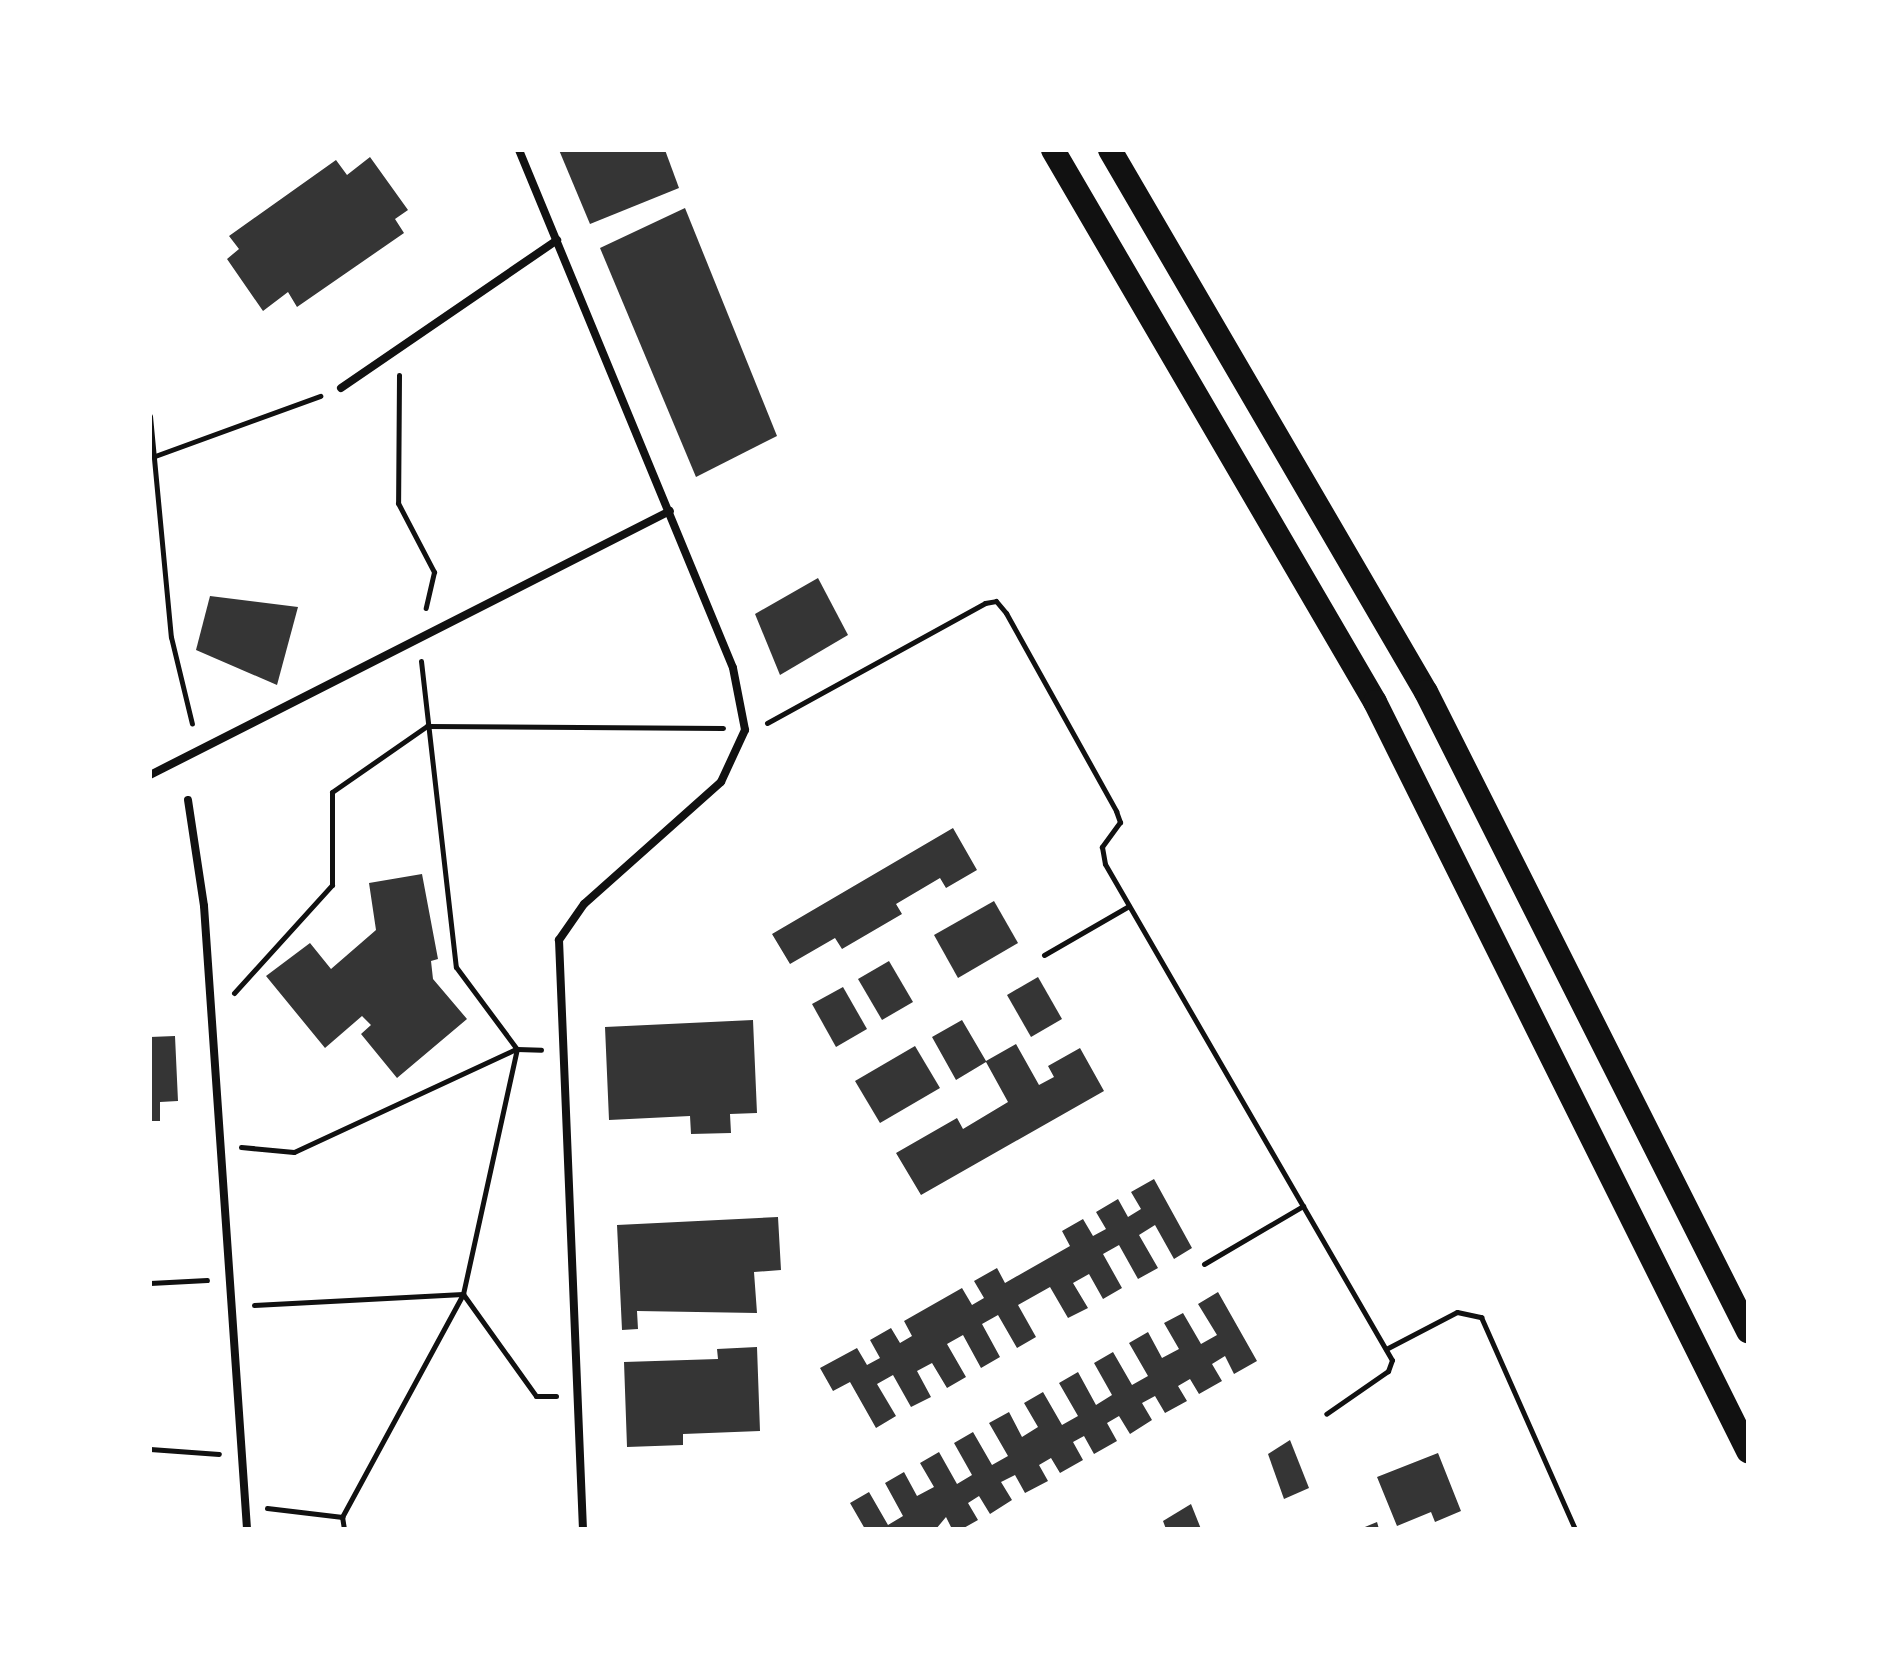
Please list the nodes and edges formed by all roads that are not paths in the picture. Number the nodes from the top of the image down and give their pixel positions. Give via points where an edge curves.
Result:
1 (519, 150) edge
2 (1053, 150) edge
3 (1110, 150) edge
4 (557, 240) junction
5 (341, 388) road end
6 (670, 511) junction
7 (150, 775) edge
8 (188, 800) dead end
9 (1748, 1331) edge
10 (1748, 1451) edge
11 (247, 1529) edge
12 (583, 1529) edge

1 - 4 street
2 - 10 highway via 1375,702
3 - 9 highway via 1426,692
4 - 5 street via 519,260
4 - 6 street
6 - 7 street
6 - 12 street via 733,668 745,730 721,782 584,904 559,940
8 - 11 street via 212,1017

